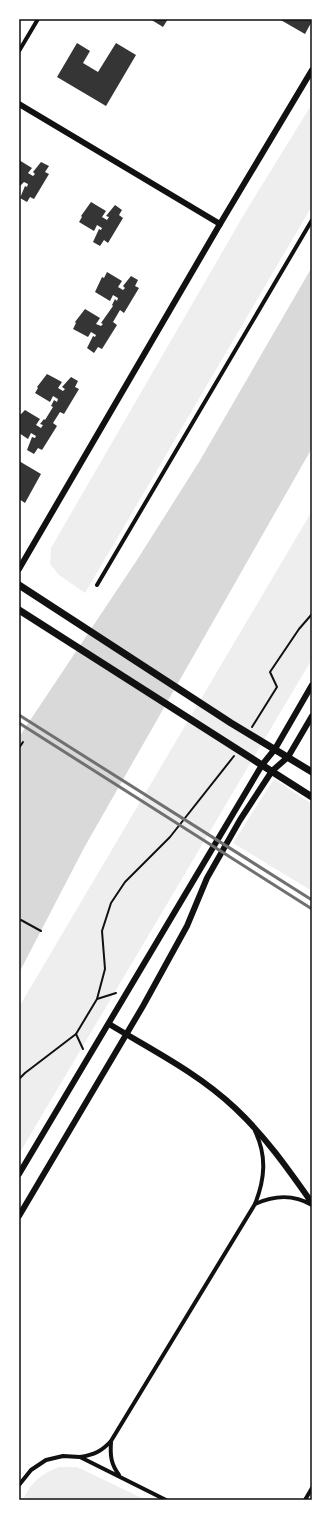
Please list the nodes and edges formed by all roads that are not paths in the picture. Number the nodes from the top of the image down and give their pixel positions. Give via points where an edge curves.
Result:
1 (38, 19) edge
2 (19, 50) edge
3 (312, 70) edge
4 (19, 104) edge
5 (312, 220) edge
6 (220, 224) junction
7 (19, 569) edge
8 (19, 585) edge
9 (97, 585) dead end
10 (19, 610) edge
11 (312, 685) edge
12 (312, 716) edge
13 (275, 749) junction
14 (288, 757) junction
15 (262, 765) junction
16 (272, 771) junction
17 (312, 772) edge
18 (312, 796) edge
19 (109, 1024) junction
20 (127, 1035) junction
21 (253, 1125) junction
22 (19, 1174) edge
23 (255, 1204) junction
24 (312, 1204) edge
25 (19, 1216) edge
26 (112, 1442) junction
27 (80, 1458) junction
28 (119, 1476) junction
29 (19, 1484) edge
30 (312, 1488) edge
31 (166, 1500) edge
32 (305, 1500) edge

1 - 2 street
3 - 6 street
4 - 6 street
5 - 9 street
6 - 7 street
8 - 13 main road
10 - 15 main road
11 - 13 street
12 - 14 street
13 - 14 main road
13 - 15 street
14 - 16 street
14 - 17 main road
15 - 16 main road
15 - 19 street
16 - 18 main road
16 - 20 street via 207,878 187,926
19 - 20 street
19 - 22 street
20 - 21 street via 195,1076
20 - 25 street
21 - 23 street via 260,1140 264,1172
21 - 24 street via 281,1159
23 - 24 street via 279,1196 292,1197
23 - 26 street
26 - 27 street via 98,1453
26 - 28 street via 112,1465
27 - 28 street
27 - 29 street via 63,1456 46,1460 31,1470
28 - 31 street
30 - 32 street

